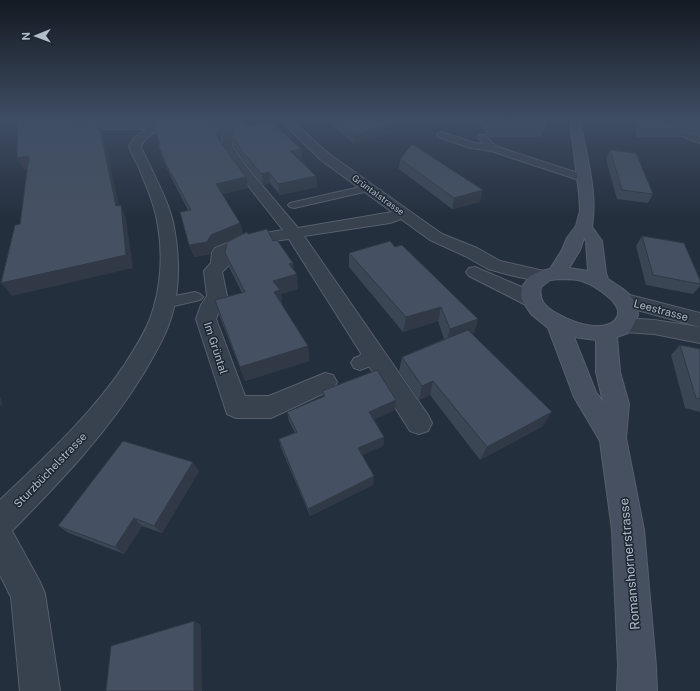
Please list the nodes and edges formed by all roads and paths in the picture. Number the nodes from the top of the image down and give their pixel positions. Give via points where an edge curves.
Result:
1 (136, 152) edge
2 (230, 152) edge
3 (320, 152) edge
4 (505, 152) edge
5 (580, 152) edge
6 (583, 178) junction
7 (369, 188) junction
8 (294, 205) dead end
9 (403, 213) junction
10 (584, 226) junction
11 (294, 233) junction
12 (436, 237) junction
13 (550, 274) junction
14 (600, 282) junction
15 (194, 297) dead end
16 (531, 299) junction
17 (622, 299) junction
18 (165, 303) junction
19 (700, 320) edge
20 (556, 322) junction
21 (615, 329) junction
22 (700, 335) edge
23 (325, 382) dead end
24 (419, 422) dead end
25 (613, 438) junction
26 (0, 521) edge
27 (0, 541) edge
28 (40, 691) edge
29 (637, 691) edge

1 - 18 street, Sturzbüchelstrasse via 146,169 165,218 169,265
2 - 11 street via 240,168
3 - 7 street, Grüntalstrasse
4 - 6 lane
5 - 6 main road
6 - 10 main road via 586,211
7 - 8 lane
7 - 9 street, Grüntalstrasse
9 - 11 street, Im Grüntal via 390,218
9 - 12 street, Grüntalstrasse
10 - 13 main road via 575,238 572,250
10 - 14 main road via 594,241
11 - 23 street, Im Grüntal via 246,240 221,252 220,265 213,271 217,296 206,319 236,407 271,407
11 - 24 street via 365,357
12 - 13 street, Grüntalstrasse via 494,265 510,270
12 - 16 street, Grüntalstrasse via 454,258 468,268
13 - 14 main road via 571,273
13 - 16 main road via 535,280 531,285
14 - 17 main road
15 - 18 lane
16 - 20 main road via 540,311
17 - 19 street, Leestrasse
17 - 21 main road, Romanshornerstrasse via 628,313 627,319
18 - 26 street, Sturzbüchelstrasse via 158,327 112,404 73,450
20 - 21 main road via 581,331
20 - 25 main road, Romanshornerstrasse via 586,397
21 - 22 street, Leestrasse via 654,326
21 - 25 main road, Romanshornerstrasse via 608,372 616,404
25 - 29 main road, Romanshornerstrasse via 628,530
27 - 28 street via 28,594

